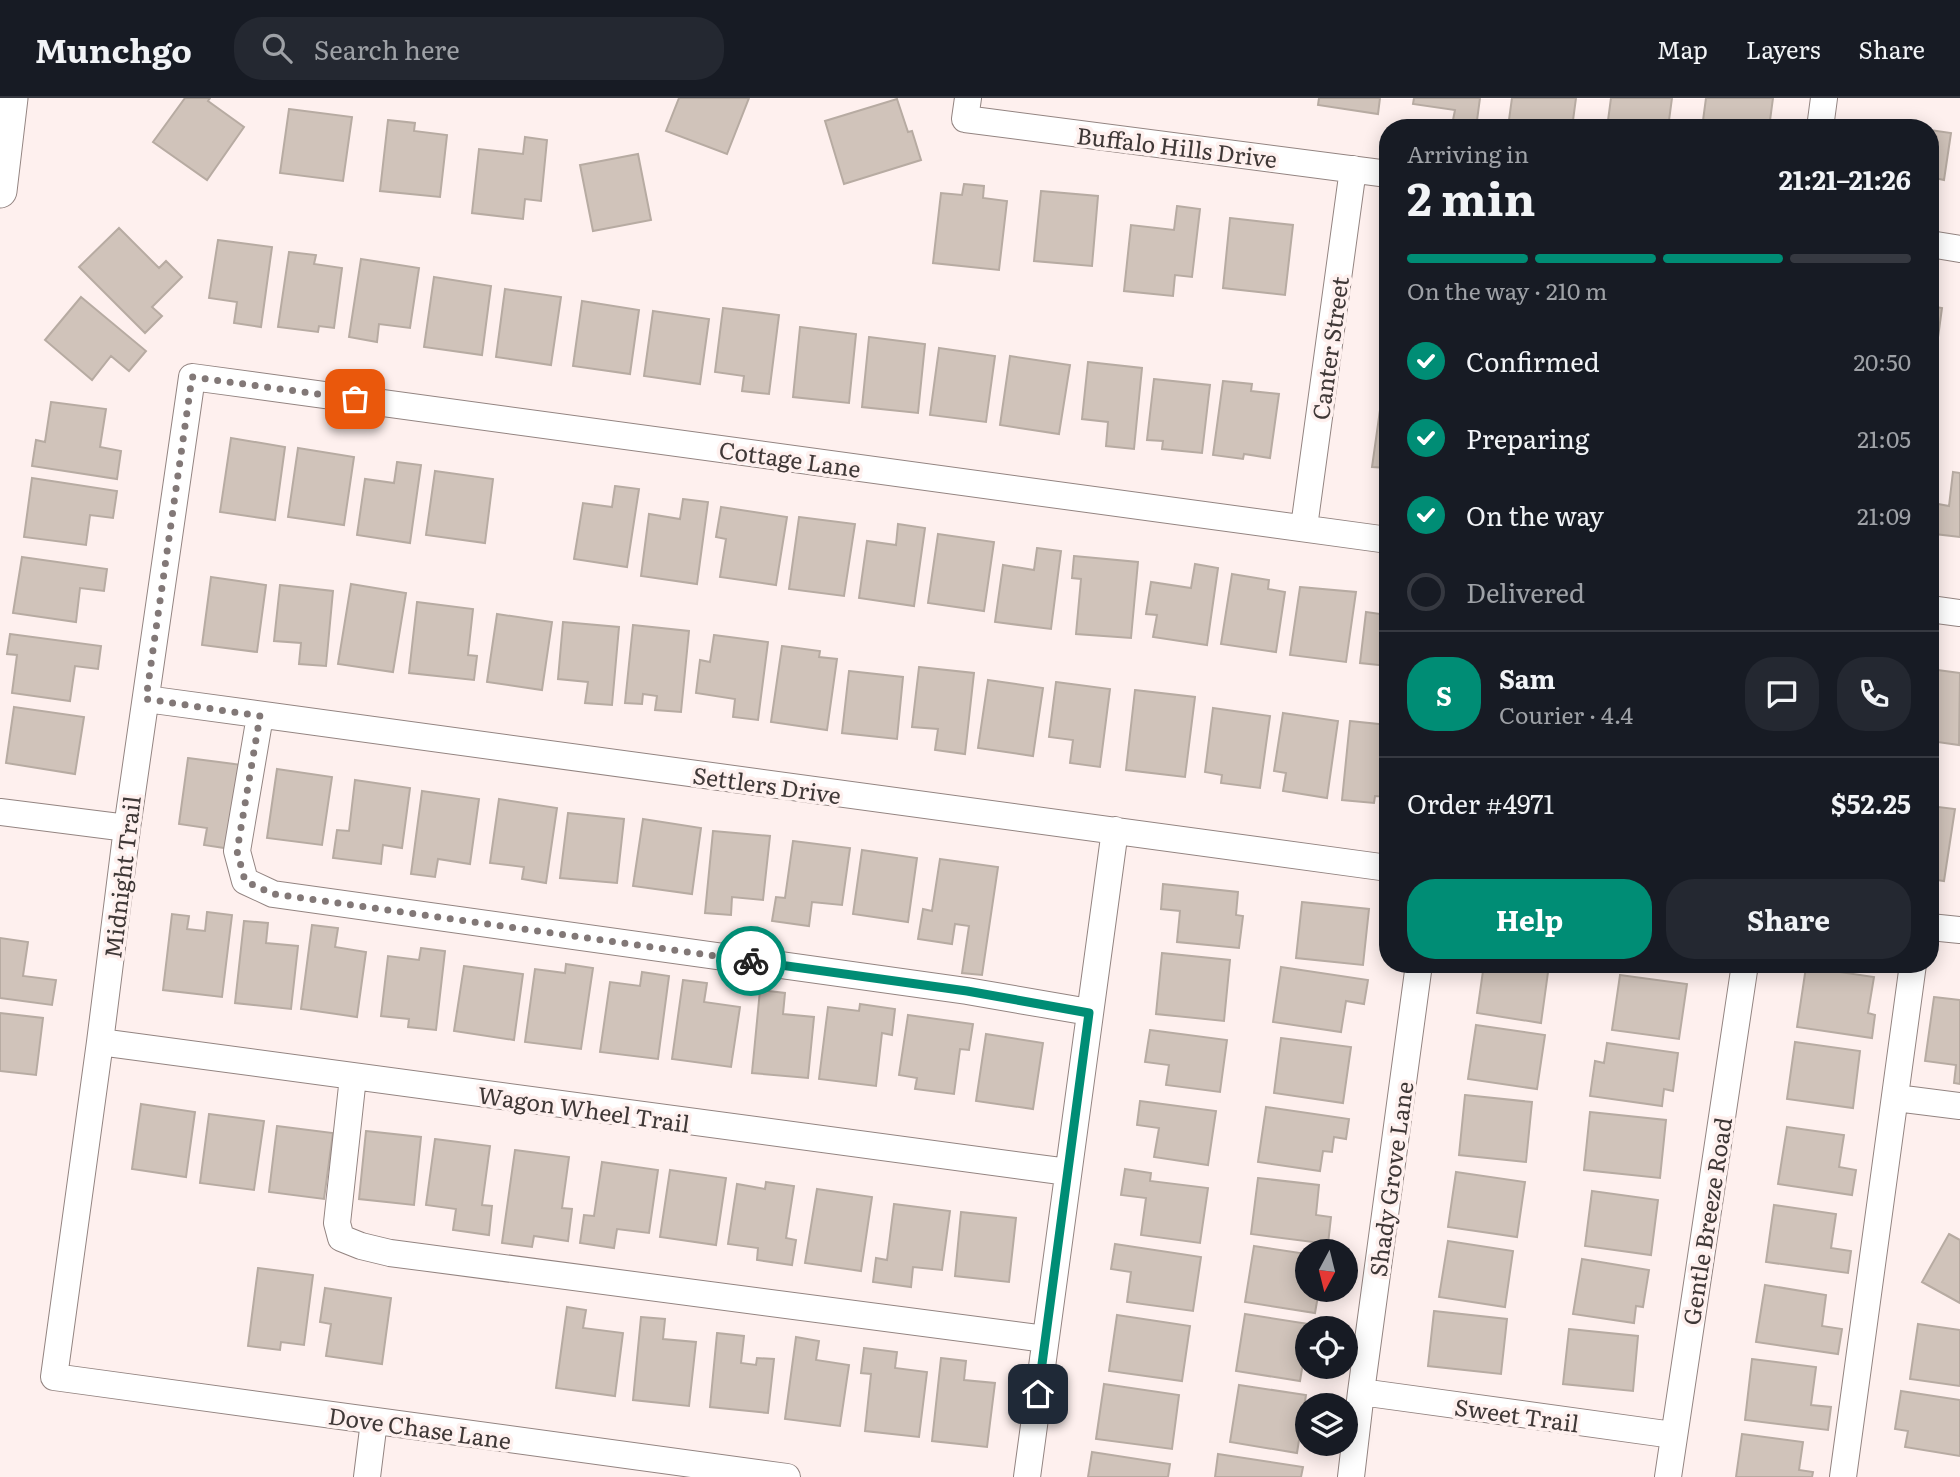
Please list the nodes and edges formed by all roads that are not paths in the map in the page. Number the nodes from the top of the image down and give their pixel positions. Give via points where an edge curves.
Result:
1 (11, 98) edge
2 (1824, 98) edge
3 (967, 108) edge
4 (1821, 119) edge
5 (1353, 169) junction
6 (1379, 173) edge
7 (0, 191) edge
8 (1939, 246) edge
9 (1960, 249) edge
10 (192, 377) joint
11 (1304, 527) junction
12 (1379, 539) edge
13 (1939, 609) edge
14 (1960, 612) edge
15 (146, 699) junction
16 (260, 716) junction
17 (0, 812) edge
18 (127, 828) junction
19 (1115, 830) junction
20 (1379, 866) edge
21 (1939, 928) edge
22 (1960, 930) edge
23 (1418, 973) edge
24 (1744, 973) edge
25 (1912, 973) edge
26 (1089, 1013) junction
27 (100, 1042) junction
28 (353, 1077) junction
29 (1896, 1098) junction
30 (1960, 1106) edge
31 (1068, 1172) junction
32 (1045, 1339) junction
33 (54, 1377) joint
34 (1361, 1392) junction
35 (374, 1421) junction
36 (1673, 1435) junction
37 (367, 1477) edge
38 (787, 1477) edge
39 (1027, 1477) edge
40 (1351, 1477) edge
41 (1668, 1477) edge
42 (1843, 1477) edge

1 - 7 main road
2 - 4 street
3 - 5 street, Buffalo Hills Drive
5 - 6 street, Buffalo Hills Drive
5 - 11 street, Canter Street
8 - 9 street
10 - 11 street, Cottage Lane
10 - 15 street, Midnight Trail
11 - 12 street, Cottage Lane
13 - 14 street
15 - 16 street, Settlers Drive
15 - 18 street, Midnight Trail
16 - 19 street, Settlers Drive
16 - 26 street via 237,851 245,881 273,894 967,991
17 - 18 street
18 - 27 street, Midnight Trail
19 - 20 street, Settlers Drive
19 - 26 street
21 - 22 street
23 - 34 street, Shady Grove Lane
24 - 36 street, Gentle Breeze Road
25 - 29 street
26 - 31 street
27 - 28 street, Wagon Wheel Trail
27 - 33 street, Midnight Trail
28 - 31 street, Wagon Wheel Trail
28 - 32 street via 337,1223 341,1238 351,1242 403,1254
29 - 30 street
29 - 42 street
31 - 32 street
32 - 39 street
33 - 35 street, Dove Chase Lane
34 - 36 street, Sweet Trail
34 - 40 street, Shady Grove Lane
35 - 37 street
35 - 38 street, Dove Chase Lane
36 - 41 street, Gentle Breeze Road

